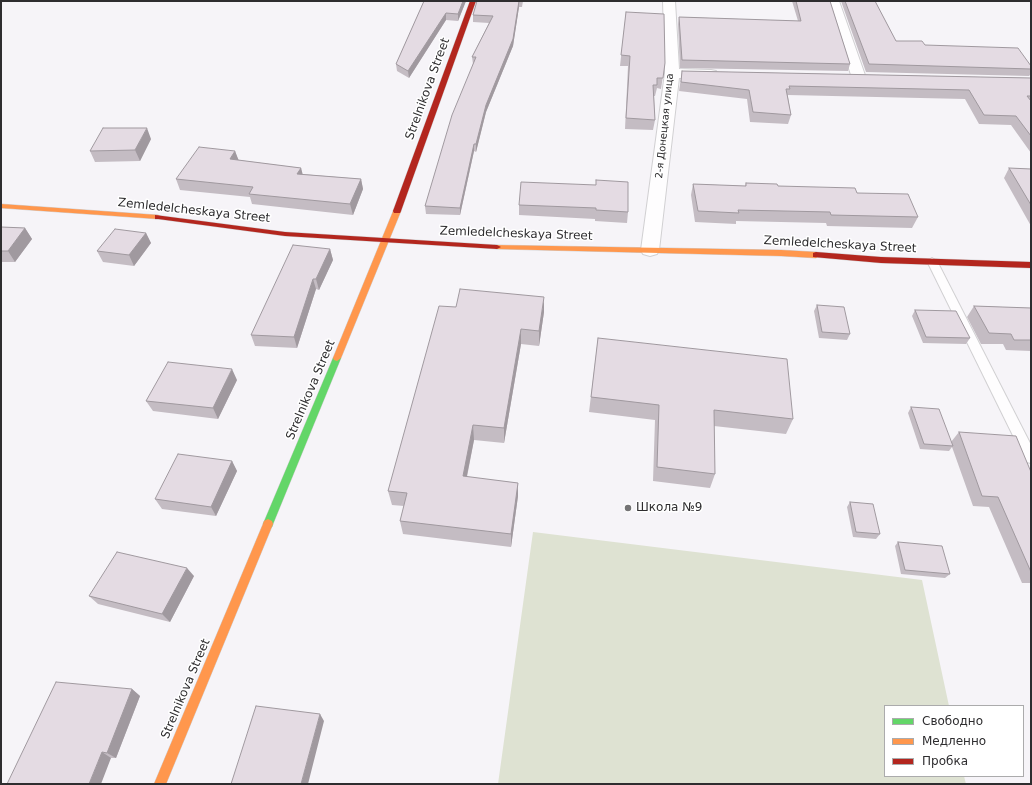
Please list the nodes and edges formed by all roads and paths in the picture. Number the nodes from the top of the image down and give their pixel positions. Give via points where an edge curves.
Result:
1 (473, 1) edge
2 (669, 1) edge
3 (833, 1) edge
4 (672, 73) junction
5 (726, 74) edge
6 (844, 78) edge
7 (859, 78) junction
8 (875, 78) edge
9 (1, 206) edge
10 (386, 240) junction
11 (650, 250) junction
12 (932, 261) junction
13 (1031, 265) edge
14 (1031, 458) edge
15 (160, 784) edge

1 - 10 street, Strelnikova Street
2 - 4 street, 2-я Донецкая улица
3 - 7 street
4 - 5 street
4 - 11 street, 2-я Донецкая улица
6 - 7 street
7 - 8 street
9 - 10 street, Zemledelcheskaya Street via 157,217 285,234
10 - 11 street, Zemledelcheskaya Street via 548,249
10 - 15 street, Strelnikova Street
11 - 12 street, Zemledelcheskaya Street via 781,253
12 - 13 street, Zemledelcheskaya Street
12 - 14 lane

